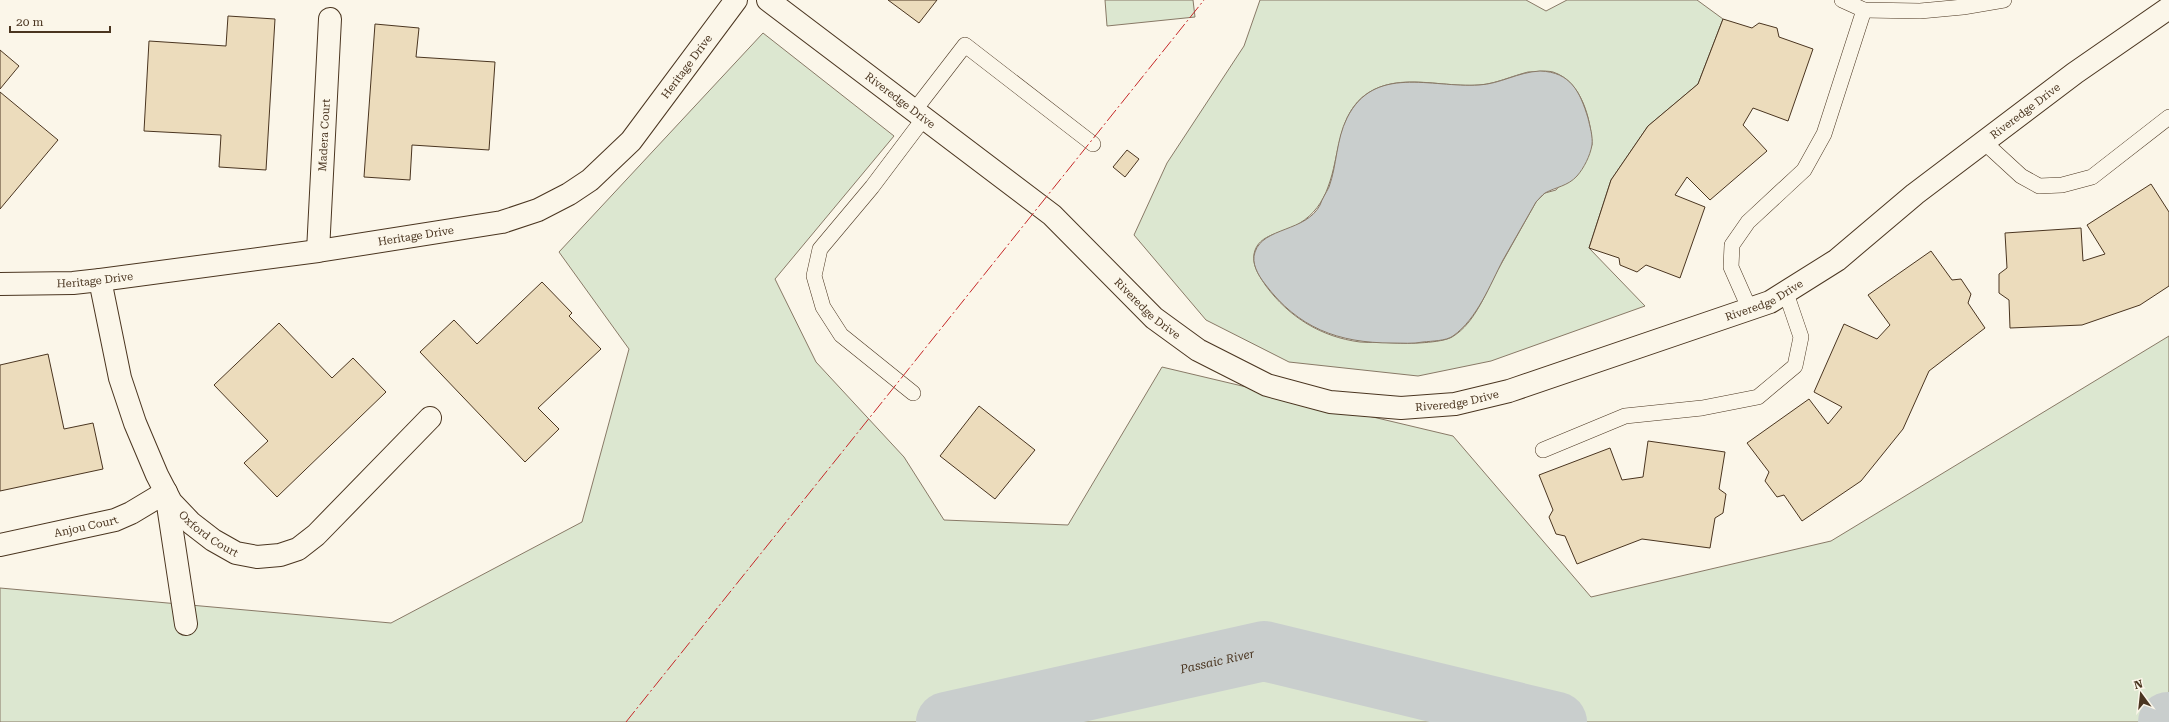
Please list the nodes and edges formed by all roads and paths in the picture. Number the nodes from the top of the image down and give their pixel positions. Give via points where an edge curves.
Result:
1 (736, 0) edge
2 (768, 0) edge
3 (1842, 0) edge
4 (2004, 0) edge
5 (2169, 8) edge
6 (1864, 10) junction
7 (330, 19) dead end
8 (919, 114) junction
9 (2169, 117) edge
10 (1984, 142) junction
11 (1093, 144) dead end
12 (318, 251) junction
13 (100, 280) junction
14 (0, 284) edge
15 (1786, 293) junction
16 (1750, 310) junction
17 (913, 393) dead end
18 (430, 418) dead end
19 (1543, 450) dead end
20 (166, 492) junction
21 (0, 545) edge
22 (186, 624) dead end

1 - 12 street, Heritage Drive via 631,141 590,180 570,194 538,210 502,222
2 - 8 street, Riveredge Drive
3 - 6 lane
4 - 6 lane via 1928,10
5 - 10 street, Riveredge Drive via 2074,73
6 - 16 lane via 1824,134 1804,170 1748,222 1732,245 1731,267
7 - 12 street, Madera Court
8 - 11 lane via 965,45
8 - 16 street, Riveredge Drive via 1052,215 1154,318 1198,350 1267,384 1330,402 1401,408 1455,404 1509,391
8 - 17 lane via 872,187 820,249 814,276 823,307 841,335
9 - 10 lane via 2092,177 2062,185 2039,186 2021,176
10 - 15 street, Riveredge Drive via 1915,194 1837,260
12 - 13 street, Heritage Drive
13 - 14 street, Heritage Drive
13 - 20 street, Oxford Court via 120,378 135,423
15 - 16 street, Riveredge Drive
15 - 19 lane via 1801,337 1795,366 1758,397 1702,408 1625,416
18 - 20 street, Oxford Court via 316,535 298,549 280,555 257,557 236,553 191,523 171,502
20 - 21 street, Anjou Court via 115,520
20 - 22 street

